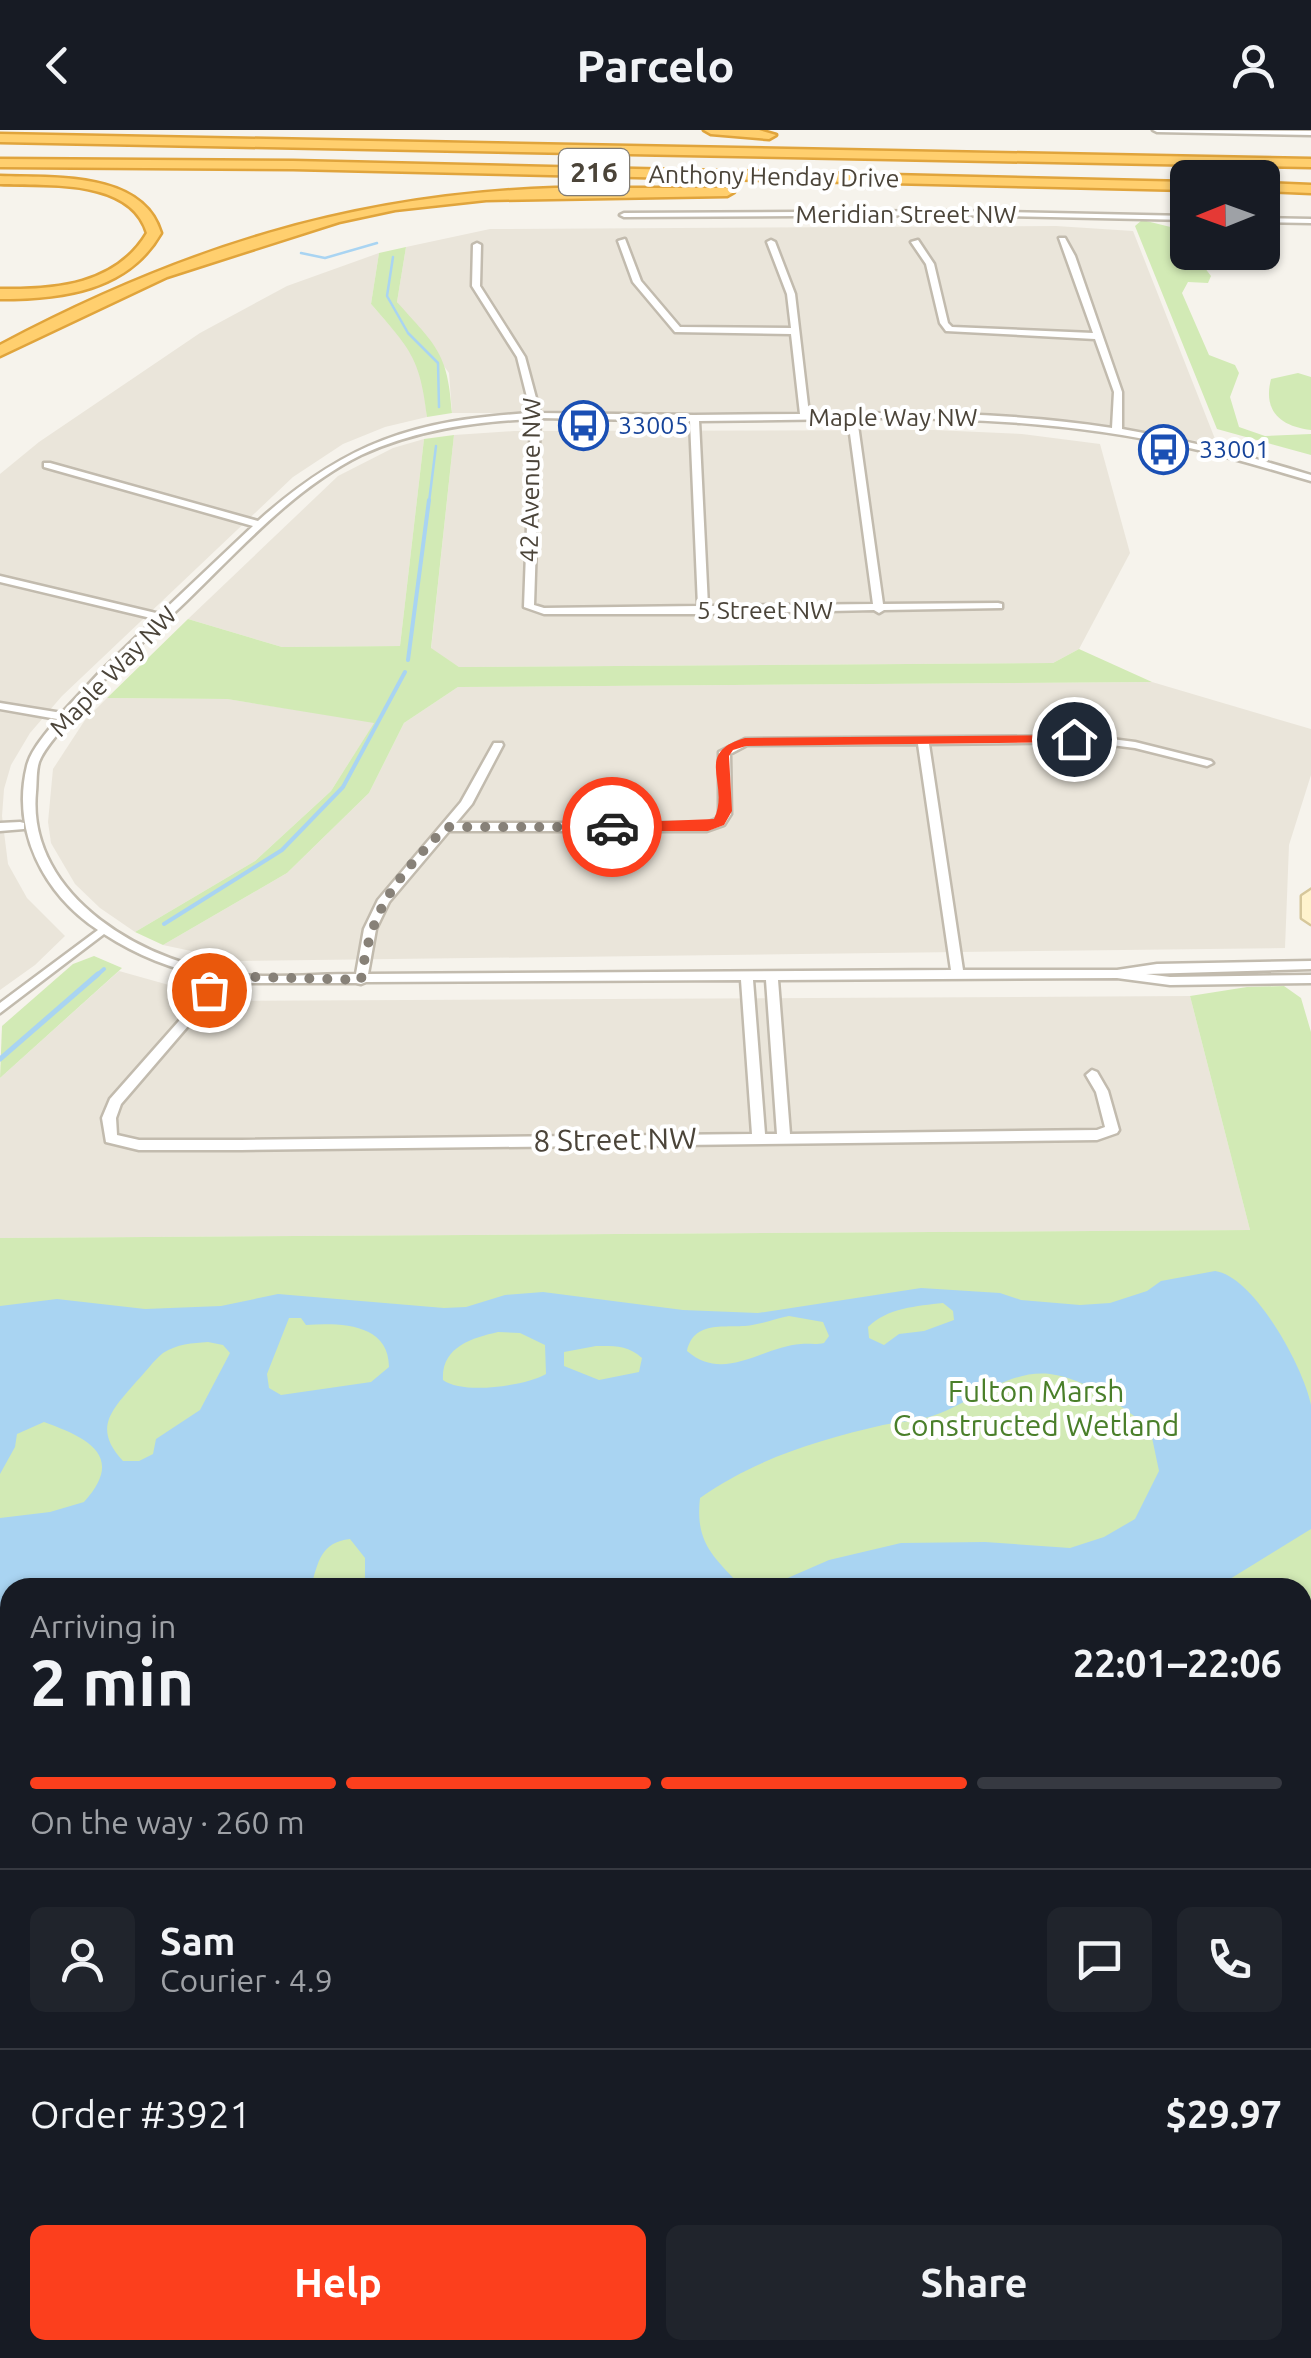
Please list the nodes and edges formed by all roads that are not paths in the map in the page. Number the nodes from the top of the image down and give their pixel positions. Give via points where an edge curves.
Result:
1 (711, 130) edge
2 (1158, 130) edge
3 (1311, 133) edge
4 (682, 134) dead end
5 (0, 138) edge
6 (819, 139) junction
7 (1177, 160) edge
8 (1227, 160) edge
9 (0, 162) edge
10 (1280, 162) edge
11 (1311, 162) edge
12 (0, 180) edge
13 (208, 181) dead end
14 (326, 182) dead end
15 (876, 188) junction
16 (1280, 188) edge
17 (1311, 188) edge
18 (1170, 189) edge
19 (1170, 189) edge
20 (624, 215) dead end
21 (1170, 218) edge
22 (1280, 220) edge
23 (1311, 221) edge
24 (1062, 240) dead end
25 (622, 241) dead end
26 (771, 242) dead end
27 (915, 242) dead end
28 (477, 245) dead end
29 (0, 294) edge
30 (795, 332) junction
31 (1096, 336) junction
32 (0, 351) edge
33 (806, 416) junction
34 (852, 416) junction
35 (536, 417) junction
36 (694, 418) junction
37 (1117, 431) junction
38 (47, 465) dead end
39 (1311, 478) edge
40 (261, 525) junction
41 (0, 579) edge
42 (998, 606) dead end
43 (532, 609) joint
44 (880, 610) junction
45 (703, 611) junction
46 (164, 618) junction
47 (0, 706) edge
48 (64, 717) junction
49 (923, 741) junction
50 (498, 745) dead end
51 (1207, 763) dead end
52 (20, 826) junction
53 (0, 827) edge
54 (446, 827) junction
55 (30, 867) dead end
56 (41, 887) dead end
57 (1311, 896) edge
58 (1311, 918) edge
59 (98, 934) junction
60 (1311, 965) edge
61 (958, 974) junction
62 (1117, 974) junction
63 (218, 976) junction
64 (748, 978) junction
65 (772, 978) junction
66 (1311, 979) edge
67 (361, 980) junction
68 (0, 1009) edge
69 (1092, 1075) dead end
70 (784, 1136) junction
71 (759, 1137) junction

1 - 6 highway
2 - 3 street
4 - 6 highway
5 - 7 highway, Anthony Henday Drive / 216
6 - 8 highway
9 - 18 highway, Anthony Henday Drive / 216
10 - 11 highway, Anthony Henday Drive / 216
12 - 13 highway
12 - 29 highway via 125,195 154,224 147,248 120,270 60,290
14 - 15 highway
15 - 19 highway
15 - 32 highway via 500,195 340,216 196,263
16 - 17 highway
20 - 21 street, Meridian Street NW
22 - 23 street
24 - 31 street
25 - 30 street via 636,282 678,330
26 - 30 street via 789,284
27 - 31 street via 930,264 949,330
28 - 35 street, 42 Avenue NW via 476,286 521,357
30 - 33 street
31 - 37 street via 1118,392
33 - 34 street, Maple Way NW
33 - 36 street, Maple Way NW
34 - 37 street, Maple Way NW via 984,417
34 - 44 street
35 - 36 street, Maple Way NW
35 - 40 street, Maple Way NW via 445,424 358,452 312,478
35 - 43 street, 42 Avenue NW via 526,601
36 - 45 street
37 - 39 street, Maple Way NW
38 - 40 street
40 - 46 street, Maple Way NW
41 - 46 street
42 - 44 street, 5 Street NW
43 - 45 street, 5 Street NW
44 - 45 street, 5 Street NW
46 - 48 street, Maple Way NW
47 - 48 street
48 - 52 street, Maple Way NW via 31,768
49 - 51 street via 1104,740
49 - 54 street via 729,747 722,756 725,811 720,822 702,827
49 - 61 street
50 - 54 street via 471,797
52 - 53 street
52 - 55 street, Maple Way NW
54 - 67 street via 376,914
56 - 59 street
57 - 58 street
59 - 63 street via 160,963
59 - 68 street
60 - 62 street
61 - 62 street
61 - 65 street
62 - 66 street via 1170,981
63 - 67 street
63 - 71 street, 8 Street NW via 115,1102 107,1129 117,1142
64 - 65 street
64 - 67 street
64 - 71 street
65 - 70 street
69 - 70 street, 8 Street NW via 1112,1130 1078,1136
70 - 71 street, 8 Street NW

